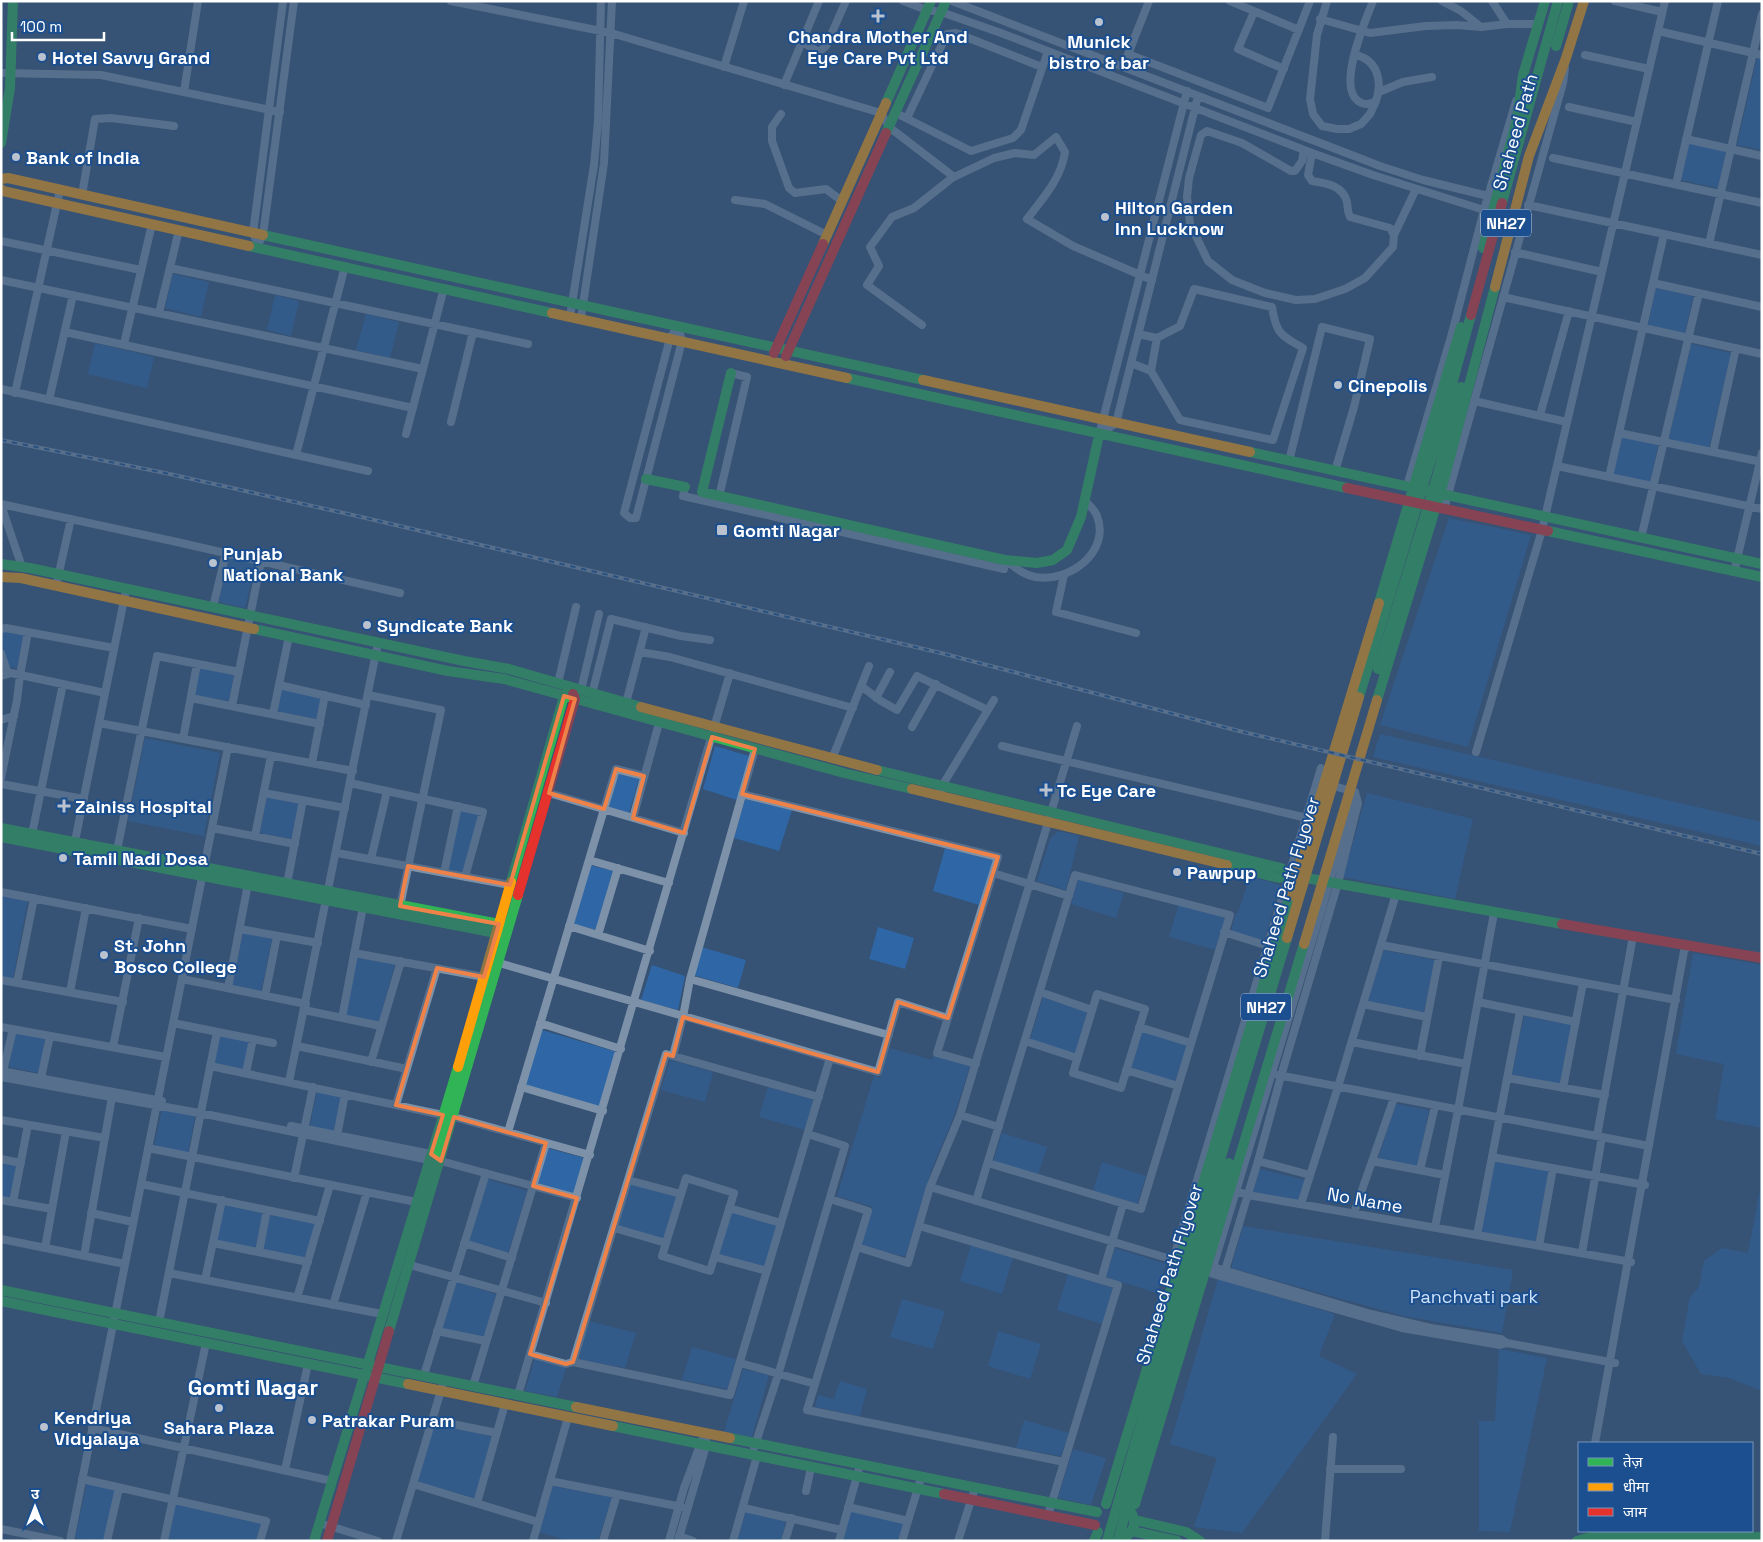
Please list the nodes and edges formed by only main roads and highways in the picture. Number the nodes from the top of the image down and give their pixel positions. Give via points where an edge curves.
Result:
1 (13, 1) edge
2 (946, 1) edge
3 (1545, 1) edge
4 (1558, 1) edge
5 (1569, 1) edge
6 (1584, 1) edge
7 (929, 6) edge
8 (6, 73) edge
9 (4, 110) edge
10 (1515, 141) junction
11 (1, 143) edge
12 (1, 179) edge
13 (1520, 183) junction
14 (1, 189) edge
15 (776, 348) junction
16 (789, 351) junction
17 (771, 360) junction
18 (782, 363) junction
19 (731, 374) road end
20 (1099, 435) junction
21 (1440, 444) junction
22 (1316, 467) junction
23 (1431, 476) junction
24 (646, 479) road end
25 (1313, 481) junction
26 (685, 487) road end
27 (1, 564) edge
28 (1762, 564) edge
29 (1, 577) edge
30 (1762, 577) edge
31 (577, 689) junction
32 (564, 696) junction
33 (574, 699) junction
34 (713, 732) junction
35 (940, 791) junction
36 (1, 828) edge
37 (1, 837) edge
38 (74, 847) junction
39 (203, 872) junction
40 (1290, 875) junction
41 (328, 896) junction
42 (498, 928) junction
43 (509, 931) junction
44 (1762, 958) edge
45 (1, 1290) edge
46 (1, 1301) edge
47 (367, 1364) junction
48 (380, 1366) junction
49 (364, 1375) junction
50 (376, 1378) junction
51 (1106, 1504) junction
52 (1098, 1512) junction
53 (1133, 1516) junction
54 (1132, 1531) junction
55 (1096, 1533) edge
56 (1762, 1537) edge
57 (1626, 1538) edge
58 (1121, 1540) edge
59 (314, 1541) edge
60 (327, 1541) edge
61 (1108, 1541) edge
62 (1177, 1541) edge
63 (1200, 1541) edge
64 (1577, 1541) edge
65 (1582, 1541) edge

1 - 8 main road
2 - 16 main road
3 - 10 main road via 1523,76
4 - 10 main road, Shaheed Path / NH27
5 - 13 main road, Shaheed Path / NH27
6 - 13 main road
7 - 15 main road
8 - 9 main road
9 - 11 main road
10 - 21 main road, Shaheed Path / NH27
10 - 23 main road via 1469,300
12 - 15 main road
13 - 21 main road, Shaheed Path / NH27
13 - 23 main road
14 - 17 main road
15 - 16 main road
15 - 17 main road
16 - 18 main road
16 - 22 main road
17 - 18 main road
18 - 20 main road
19 - 20 main road via 702,492 1006,560 1037,563 1053,560 1067,550 1085,501
20 - 25 main road
21 - 23 main road, Shaheed Path Flyover / NH27
21 - 23 main road
22 - 25 main road
22 - 28 main road
23 - 51 main road via 1176,1261
23 - 53 main road via 1210,1268
23 - 58 main road, Shaheed Path Flyover / NH27 via 1154,1413
23 - 61 main road, Shaheed Path Flyover / NH27 via 1151,1389
24 - 26 main road
25 - 30 main road
27 - 31 main road via 509,669
29 - 32 main road via 21,578 448,671 504,679
31 - 32 main road
31 - 33 main road
31 - 34 main road
32 - 33 main road
32 - 42 main road
33 - 34 main road via 659,723
33 - 43 main road
34 - 35 main road via 832,759
34 - 35 main road via 755,749 844,773
35 - 40 main road via 1052,812 1281,868
35 - 40 main road via 1049,823 1279,878
36 - 38 main road
37 - 38 main road
38 - 39 main road
39 - 41 main road via 248,884
39 - 41 main road via 287,884
40 - 44 main road
41 - 42 main road via 400,906
41 - 42 main road via 363,906
42 - 43 main road
42 - 47 main road
43 - 48 main road
45 - 47 main road
46 - 49 main road
47 - 48 main road
47 - 49 main road
48 - 50 main road
48 - 52 main road
49 - 50 main road
49 - 59 main road
50 - 55 main road via 1048,1516
50 - 60 main road
51 - 52 main road
51 - 53 main road via 1124,1504
52 - 55 main road
53 - 54 main road
53 - 63 main road via 1186,1532
54 - 58 main road
54 - 62 main road
55 - 61 main road
56 - 57 main road
57 - 65 main road via 1593,1536
64 - 65 main road

